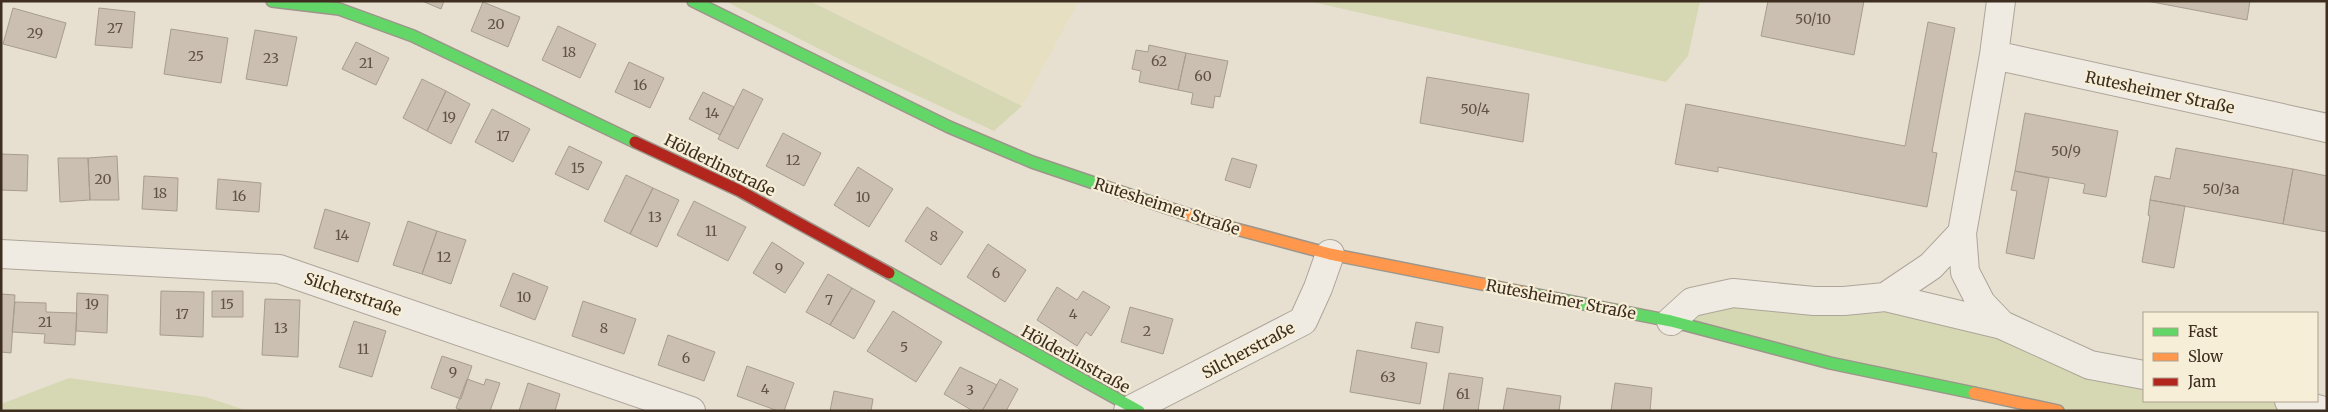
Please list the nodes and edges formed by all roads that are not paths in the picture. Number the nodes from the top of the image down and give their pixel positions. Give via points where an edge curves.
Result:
1 (272, 1) edge
2 (693, 1) edge
3 (2001, 1) edge
4 (1994, 55) junction
5 (2327, 128) edge
6 (1962, 233) junction
7 (1, 254) edge
8 (1330, 254) junction
9 (1884, 297) junction
10 (1671, 321) junction
11 (2002, 325) junction
12 (2143, 375) edge
13 (2292, 402) edge
14 (1133, 410) edge
15 (691, 411) edge
16 (2058, 411) edge
17 (2324, 411) edge

1 - 14 street, Hölderlinstraße via 340,9 413,36 740,192
2 - 8 street, Rutesheimer Straße via 949,127 1032,162 1217,224
3 - 4 street
4 - 5 street, Rutesheimer Straße
4 - 6 street
6 - 9 street via 1931,266
6 - 11 street via 1965,272 1982,303
7 - 15 street, Silcherstraße via 279,269
8 - 10 street, Rutesheimer Straße
8 - 14 street, Silcherstraße via 1303,321
9 - 10 street via 1814,301 1733,294 1692,302
9 - 11 street
10 - 16 street, Rutesheimer Straße via 1830,363
11 - 12 street via 2090,365
13 - 17 street

